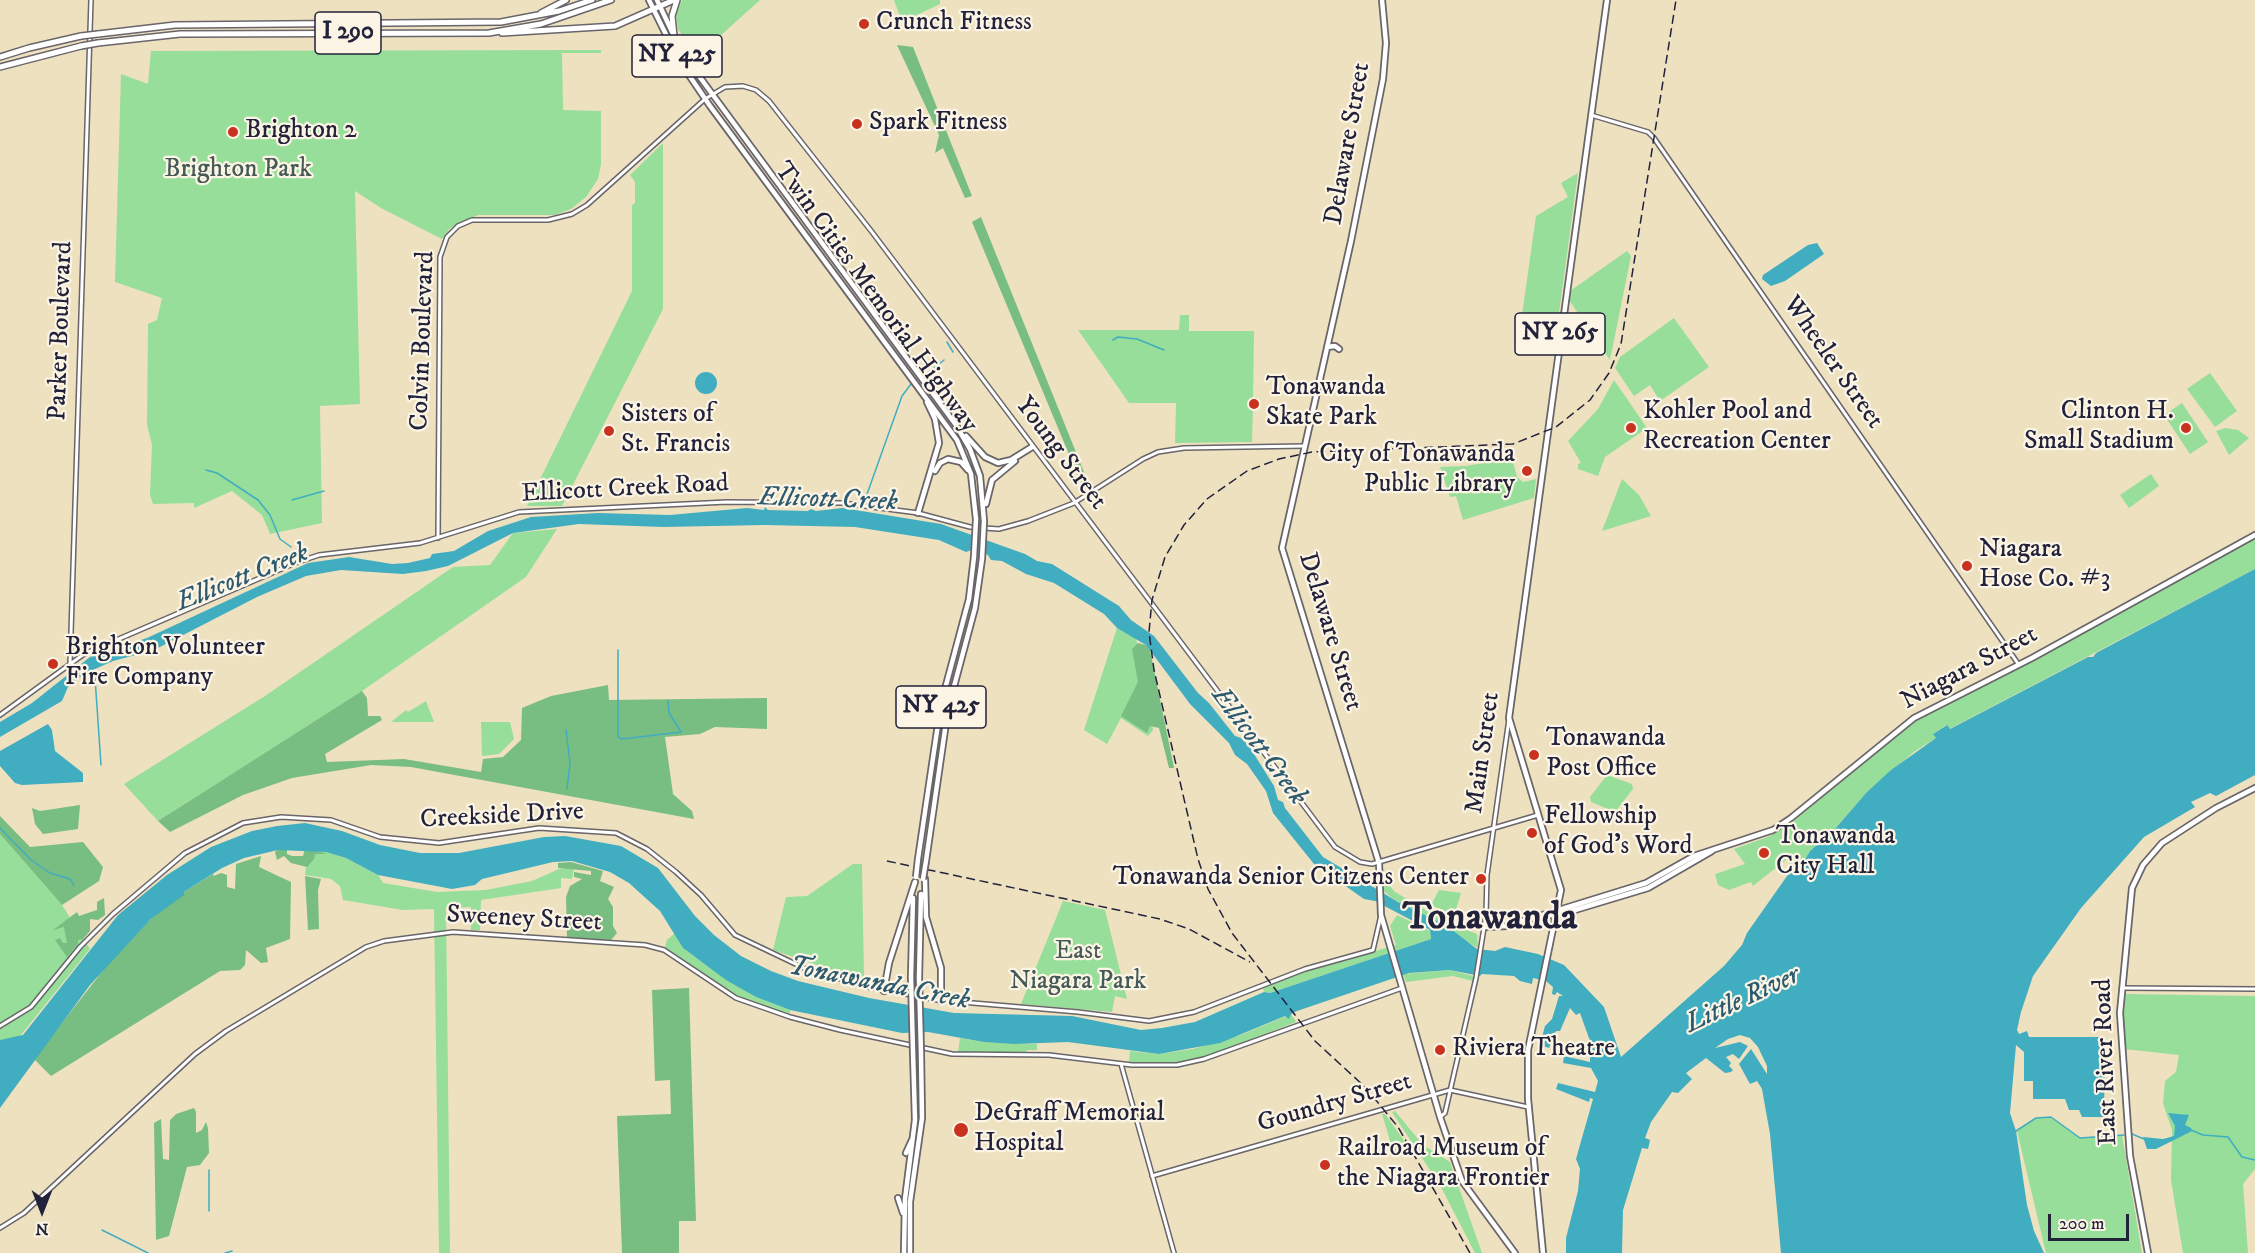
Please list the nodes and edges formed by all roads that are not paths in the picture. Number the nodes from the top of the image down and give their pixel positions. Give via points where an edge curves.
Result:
1 (91, 0) edge
2 (566, 0) edge
3 (591, 0) edge
4 (611, 0) edge
5 (649, 0) edge
6 (657, 0) edge
7 (675, 0) edge
8 (1382, 0) edge
9 (1607, 0) edge
10 (657, 9) junction
11 (526, 18) junction
12 (489, 33) junction
13 (674, 36) junction
14 (0, 57) edge
15 (0, 67) edge
16 (712, 94) junction
17 (705, 99) junction
18 (1591, 115) junction
19 (1328, 347) junction
20 (1340, 349) dead end
21 (922, 391) junction
22 (956, 425) junction
23 (1304, 446) junction
24 (1032, 447) junction
25 (971, 474) junction
26 (1074, 502) junction
27 (919, 513) junction
28 (985, 513) junction
29 (2255, 535) edge
30 (438, 538) junction
31 (70, 664) junction
32 (2019, 665) junction
33 (0, 715) edge
34 (1509, 717) junction
35 (2255, 788) edge
36 (1538, 815) junction
37 (1493, 828) junction
38 (1379, 863) junction
39 (915, 879) junction
40 (924, 879) junction
41 (1558, 911) junction
42 (1381, 915) junction
43 (1485, 927) junction
44 (1403, 988) junction
45 (2121, 988) junction
46 (2255, 989) edge
47 (884, 991) junction
48 (941, 1001) junction
49 (0, 1026) edge
50 (1121, 1064) junction
51 (1450, 1090) junction
52 (1434, 1094) junction
53 (1528, 1107) junction
54 (1440, 1117) junction
55 (914, 1135) junction
56 (906, 1153) dead end
57 (1152, 1176) junction
58 (898, 1198) dead end
59 (904, 1215) junction
60 (0, 1228) edge
61 (904, 1253) edge
62 (910, 1253) edge
63 (1174, 1253) edge
64 (1515, 1253) edge
65 (1543, 1253) edge
66 (2148, 1253) edge

1 - 31 street, Parker Boulevard
2 - 11 highway
3 - 11 highway, I 290
4 - 12 highway, I 290 via 541,24
5 - 10 main road, Twin Cities Memorial Highway / NY 425
6 - 10 main road, Twin Cities Memorial Highway / NY 425
7 - 10 highway
7 - 13 highway
8 - 19 main road, Delaware Street via 1386,41 1381,88
9 - 18 main road, NY 265
10 - 12 highway via 620,25 602,28
10 - 13 main road, Twin Cities Memorial Highway / NY 425
10 - 17 main road, Twin Cities Memorial Highway / NY 425 via 678,59
11 - 14 highway, I 290, bridge via 481,23 175,25 81,36
12 - 15 highway, I 290, bridge via 180,34 81,46
13 - 16 main road, Twin Cities Memorial Highway / NY 425
16 - 17 street, Young Street
16 - 22 main road, Twin Cities Memorial Highway / NY 425
16 - 24 street, Young Street via 725,87 743,86 767,99
17 - 21 main road, Twin Cities Memorial Highway / NY 425
17 - 30 street, Colvin Boulevard via 578,212 555,219 472,220 447,237 440,257
18 - 32 street, Wheeler Street via 1648,132 1654,138
18 - 34 main road, Main Street / NY 265
19 - 20 main road
19 - 23 main road, Delaware Street
21 - 25 main road, Twin Cities Memorial Highway / NY 425 via 963,450
21 - 27 main road via 935,419 939,443
22 - 24 main road via 992,462 1011,460
22 - 28 main road, Twin Cities Memorial Highway / NY 425 via 977,466
23 - 26 street, Ellicott Creek Road via 1158,452
23 - 38 main road, Delaware Street via 1282,548
24 - 26 street, Young Street
24 - 28 main road via 992,480
25 - 27 main road via 958,461 948,459 940,463
25 - 39 main road, Twin Cities Memorial Highway / NY 425, bridge via 976,519 969,599 941,704
26 - 27 street, Ellicott Creek Road via 999,529 970,527
26 - 38 street, Young Street via 1332,844 1360,862
27 - 30 street, Ellicott Creek Road via 831,503 750,501 519,512
28 - 40 main road, Twin Cities Memorial Highway / NY 425, bridge via 975,608 948,709
29 - 32 main road, Niagara Street
30 - 31 street, Ellicott Creek Road via 319,555 90,651
31 - 33 street, Ellicott Creek Road
32 - 41 main road, Niagara Street via 1914,717 1779,826 1714,850 1655,885
34 - 36 main road, NY 265
34 - 37 street, Main Street
35 - 45 main road, East River Road via 2174,834 2143,865 2130,901
36 - 37 street
36 - 41 main road, NY 265 via 1560,888
37 - 38 street
37 - 43 street, Main Street
38 - 42 main road, Delaware Street
39 - 47 main road
39 - 55 main road, Twin Cities Memorial Highway / NY 425, bridge via 910,932
40 - 48 main road via 926,917 941,968
40 - 62 main road, bridge via 919,916 922,1118 910,1202
41 - 43 main road, Niagara Street via 1502,927
41 - 53 main road, NY 265 via 1528,1050
42 - 44 main road, Delaware Street
42 - 48 street via 1373,950 1305,969 1169,1018 1150,1021
43 - 51 street, Main Street
44 - 50 street, Sweeney Street via 1204,1059 1168,1065
44 - 52 main road, Delaware Street
45 - 46 street
45 - 66 main road, East River Road via 2129,1147
47 - 48 street
47 - 49 street, Creekside Drive via 806,969 741,938 676,872 620,834 539,828 439,843 380,837 331,820 281,817 243,823 180,858 112,914 31,1007
50 - 57 street
50 - 60 street, Sweeney Street via 1050,1055 952,1054 807,1022 736,998 655,947 434,933 366,947 226,1031 163,1082 25,1212
51 - 52 street, Goundry Street
51 - 53 street, Goundry Street
51 - 54 street, Main Street via 1445,1114
52 - 54 main road, Delaware Street
52 - 57 street, Goundry Street
53 - 65 main road, NY 265
54 - 64 main road, Delaware Street via 1462,1181
55 - 56 main road
55 - 59 main road, Twin Cities Memorial Highway / NY 425
57 - 63 street
58 - 59 main road
59 - 61 main road, Twin Cities Memorial Highway / NY 425

